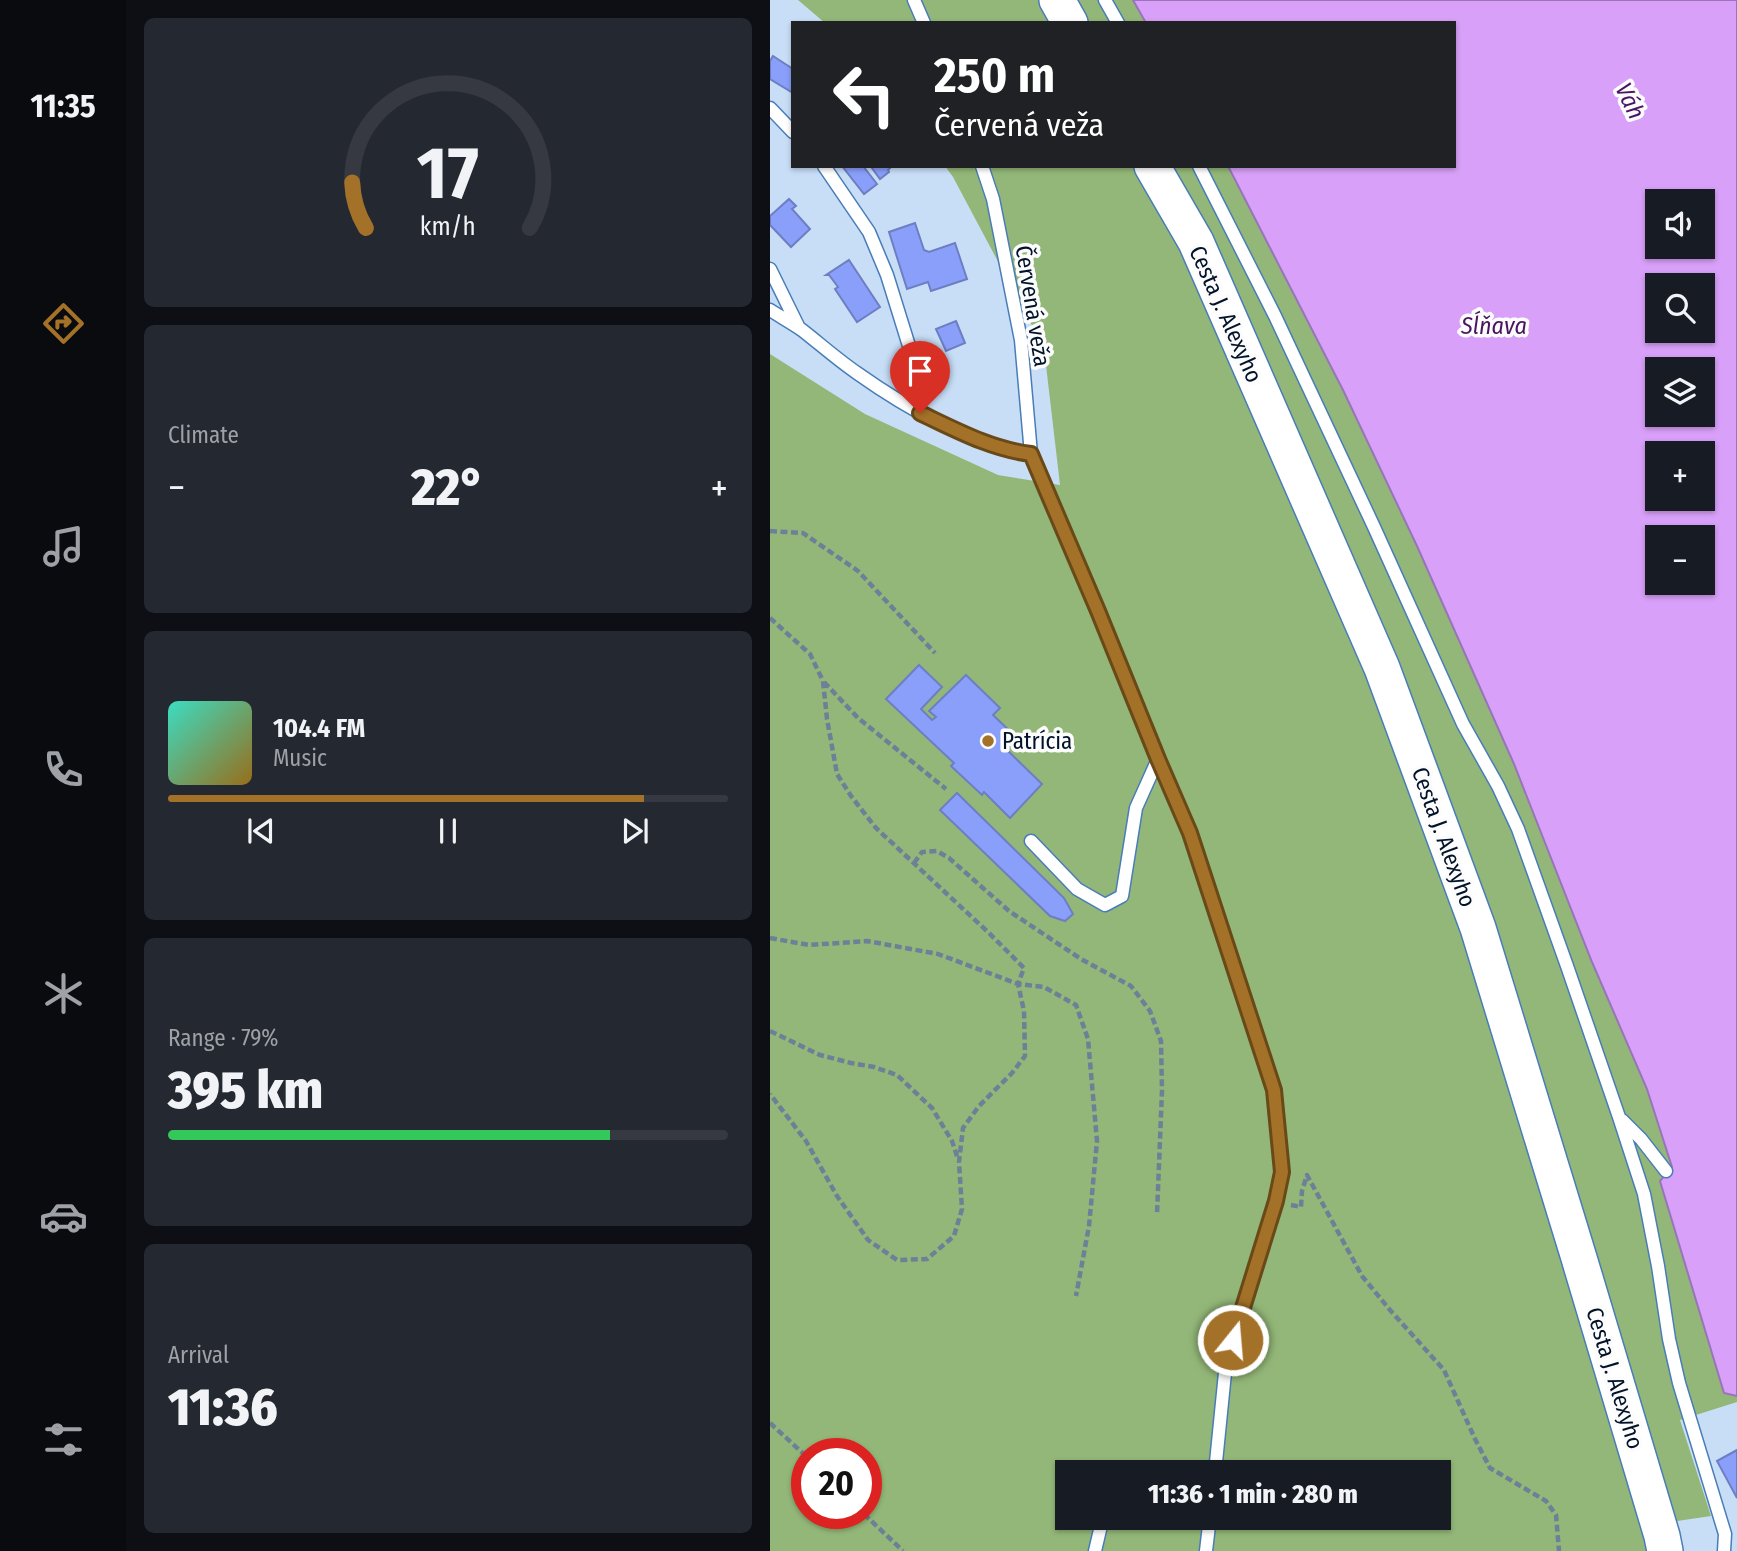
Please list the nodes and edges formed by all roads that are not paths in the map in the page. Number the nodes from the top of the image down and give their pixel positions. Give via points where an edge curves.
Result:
1 (914, 0) edge
2 (1057, 0) edge
3 (1105, 0) edge
4 (923, 21) edge
5 (1069, 21) edge
6 (1117, 21) edge
7 (770, 108) edge
8 (791, 130) edge
9 (825, 168) edge
10 (983, 168) edge
11 (1153, 168) edge
12 (1200, 168) edge
13 (770, 269) edge
14 (770, 310) edge
15 (799, 328) junction
16 (920, 413) junction
17 (1031, 454) junction
18 (1158, 759) junction
19 (1031, 841) dead end
20 (1619, 1117) junction
21 (1666, 1171) dead end
22 (1215, 1460) edge
23 (1100, 1530) edge
24 (1208, 1530) edge
25 (1671, 1546) edge
26 (1095, 1551) edge
27 (1206, 1551) edge
28 (1724, 1551) edge

1 - 4 lane
2 - 5 main road
3 - 6 lane
7 - 8 lane
9 - 16 lane via 869,232 887,275 914,362
10 - 17 lane, Červená veža via 1021,340
11 - 25 main road, Cesta J. Alexyho via 1196,242 1387,681 1478,928
12 - 20 lane via 1275,316 1463,724 1518,829
13 - 15 lane
14 - 15 lane
15 - 16 lane
16 - 17 lane via 972,438
17 - 18 lane, Červená veža
18 - 19 lane via 1136,808 1122,896 1105,905 1077,889
18 - 22 lane, Červená veža via 1190,833 1274,1090 1282,1172 1226,1363
20 - 21 lane
20 - 28 lane via 1644,1195 1669,1339 1725,1534
23 - 26 lane
24 - 27 lane

